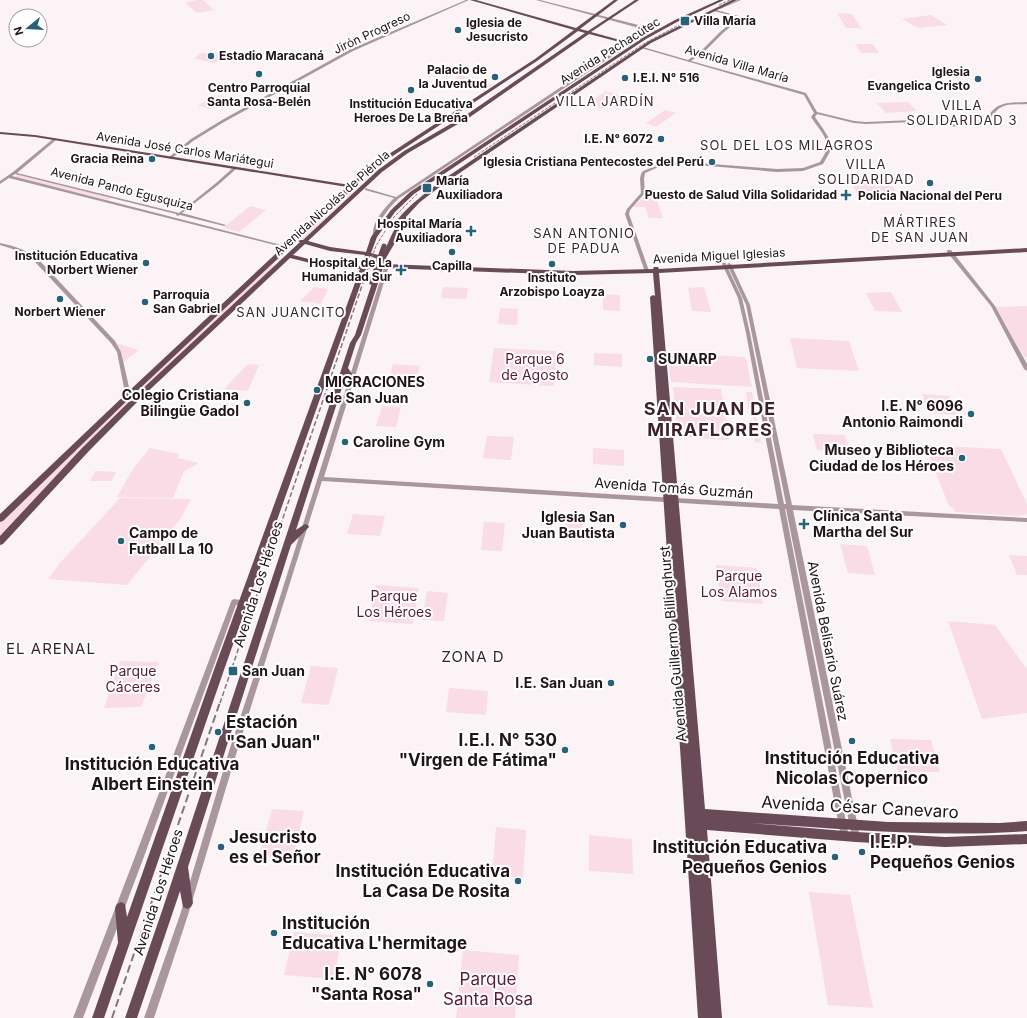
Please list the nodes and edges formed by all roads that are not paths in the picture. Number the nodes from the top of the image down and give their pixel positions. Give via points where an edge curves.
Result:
1 (468, 0) edge
2 (472, 0) edge
3 (537, 0) edge
4 (616, 0) edge
5 (637, 0) edge
6 (722, 0) edge
7 (735, 0) edge
8 (740, 0) edge
9 (720, 8) junction
10 (714, 10) junction
11 (594, 15) junction
12 (609, 19) junction
13 (576, 29) junction
14 (655, 31) junction
15 (589, 32) junction
16 (646, 38) junction
17 (638, 39) junction
18 (630, 44) junction
19 (642, 48) junction
20 (688, 61) junction
21 (600, 65) junction
22 (578, 82) junction
23 (570, 83) junction
24 (1027, 103) edge
25 (816, 113) junction
26 (0, 134) edge
27 (54, 140) junction
28 (465, 152) junction
29 (170, 158) junction
30 (462, 158) junction
31 (236, 168) junction
32 (447, 169) junction
33 (438, 170) junction
34 (14, 173) junction
35 (9, 177) junction
36 (0, 183) edge
37 (352, 186) junction
38 (364, 188) junction
39 (412, 193) joint
40 (427, 194) joint
41 (397, 198) junction
42 (180, 214) junction
43 (174, 218) junction
44 (219, 229) junction
45 (374, 238) junction
46 (0, 244) edge
47 (291, 244) junction
48 (303, 244) junction
49 (1027, 246) edge
50 (387, 247) junction
51 (1027, 250) edge
52 (950, 252) junction
53 (280, 254) junction
54 (368, 254) junction
55 (290, 256) junction
56 (383, 259) junction
57 (270, 262) junction
58 (281, 265) junction
59 (416, 265) junction
60 (727, 265) junction
61 (381, 266) junction
62 (364, 267) junction
63 (651, 270) junction
64 (377, 275) junction
65 (356, 289) junction
66 (368, 323) junction
67 (360, 327) junction
68 (353, 343) junction
69 (345, 368) junction
70 (1027, 370) edge
71 (351, 377) junction
72 (132, 392) junction
73 (140, 395) junction
74 (320, 479) junction
75 (671, 499) junction
76 (781, 507) junction
77 (788, 508) junction
78 (0, 520) edge
79 (1027, 520) edge
80 (305, 527) junction
81 (0, 542) edge
82 (288, 543) junction
83 (244, 603) junction
84 (696, 819) junction
85 (848, 825) junction
86 (1027, 826) edge
87 (850, 837) junction
88 (1027, 839) edge
89 (183, 865) junction
90 (187, 903) junction
91 (121, 908) junction
92 (124, 946) junction
93 (78, 1018) edge
94 (98, 1018) edge
95 (131, 1018) edge
96 (149, 1018) edge
97 (704, 1018) edge
98 (716, 1018) edge

1 - 29 street, Jirón Progreso via 352,50 223,121 192,140
2 - 13 main road
3 - 11 street
4 - 11 main road, Avenida Nicolás de Piérola
5 - 12 main road, Avenida Nicolás de Piérola
6 - 14 main road, Avenida Pachacútec
7 - 9 main road, Avenida Pachacútec
8 - 9 street, Avenida Pachacútec
9 - 10 main road, Avenida Pachacútec
10 - 19 main road, Avenida Pachacútec via 660,36
10 - 20 street via 741,17
11 - 12 street
11 - 13 main road, Avenida Nicolás de Piérola
12 - 14 street
12 - 15 main road, Avenida Nicolás de Piérola
13 - 15 main road
13 - 37 main road, Avenida Nicolás de Piérola via 536,60 371,168
14 - 16 main road, Avenida Pachacútec
14 - 17 street, Avenida Pachacútec
15 - 18 main road
15 - 38 main road, Avenida Nicolás de Piérola via 468,116 397,158
16 - 17 main road
16 - 21 main road, Avenida Pachacútec
17 - 18 street, Avenida Pachacútec
18 - 21 street, Avenida Pachacútec
19 - 20 street, Avenida Villa María
19 - 40 main road, Avenida Pachacútec
20 - 25 street, Avenida Villa María via 805,94
21 - 22 main road, Avenida Pachacútec
21 - 23 street, Avenida Pachacútec
22 - 23 main road
22 - 30 main road, Avenida Pachacútec
23 - 28 street, Avenida Pachacútec
24 - 25 street via 1002,105 994,109 988,120 959,126 913,121 854,122
25 - 63 street, Avenida Villa María via 813,117 829,148 823,162 812,169 760,170 686,162 664,164 643,173 644,193 628,210 628,214
26 - 27 main road, Avenida José Carlos Mariátegui via 19,134
27 - 29 main road, Avenida José Carlos Mariátegui
27 - 34 street
28 - 30 main road
28 - 33 street, Avenida Pachacútec
29 - 31 main road, Avenida José Carlos Mariátegui
30 - 32 main road, Avenida Pachacútec
31 - 37 main road, Avenida José Carlos Mariátegui
31 - 42 street
32 - 33 main road
32 - 39 main road, Avenida Pachacútec
33 - 41 street, Avenida Pachacútec
34 - 35 street
34 - 42 street, Avenida Pando Egusquiza
35 - 36 street
35 - 43 street, Avenida Pando Egusquiza
37 - 38 main road, Avenida José Carlos Mariátegui
37 - 47 main road, Avenida Nicolás de Piérola
38 - 41 street
38 - 48 main road, Avenida Nicolás de Piérola
39 - 45 main road, Avenida Los Héroes via 393,211
40 - 50 main road, Avenida Los Héroes via 403,216
41 - 45 street, Avenida Los Héroes via 379,219
42 - 43 street
42 - 44 street, Avenida Pando Egusquiza via 224,225
43 - 44 street, Avenida Pando Egusquiza
44 - 47 street, Avenida Pando Egusquiza
45 - 50 main road via 375,247
45 - 54 main road, Avenida Los Héroes
46 - 72 street via 29,254 105,332 120,352 127,388
47 - 48 main road, Avenida Miguel Iglesias
47 - 53 main road, Avenida Nicolás de Piérola
48 - 54 main road, Avenida Miguel Iglesias
48 - 55 main road, Avenida Nicolás de Piérola
49 - 52 main road, Avenida Miguel Iglesias
50 - 56 main road, Avenida Los Héroes
50 - 68 main road, bridge via 372,282
51 - 52 main road, Avenida Miguel Iglesias
52 - 60 main road, Avenida Miguel Iglesias
52 - 70 street via 993,306
53 - 55 main road, Avenida Miguel Iglesias via 282,258
53 - 57 main road, Avenida Nicolás de Piérola
54 - 56 main road, Avenida Miguel Iglesias
54 - 61 main road via 369,265
54 - 62 main road, Avenida Los Héroes
55 - 58 main road, Avenida Nicolás de Piérola
55 - 62 main road, Avenida Miguel Iglesias via 329,266
56 - 59 main road, Avenida Miguel Iglesias
56 - 61 main road, Avenida Los Héroes
57 - 58 main road via 278,261
57 - 72 main road, Avenida Nicolás de Piérola
58 - 73 main road, Avenida Nicolás de Piérola
59 - 61 main road, Avenida Miguel Iglesias
59 - 63 main road, Avenida Miguel Iglesias via 573,273
60 - 63 main road, Avenida Miguel Iglesias
60 - 76 street, Avenida Belisario Suárez via 743,309
60 - 77 street, Avenida Belisario Suárez via 748,305
61 - 62 main road, Avenida Miguel Iglesias
61 - 64 main road, Avenida Los Héroes
61 - 66 street, Avenida Los Héroes
62 - 65 main road, Avenida Los Héroes
63 - 75 main road, Avenida Guillermo Billinghurst
64 - 65 main road via 365,274
64 - 67 main road, Avenida Los Héroes
65 - 83 main road, Avenida Los Héroes
66 - 67 main road
66 - 71 street, Avenida Los Héroes
67 - 68 main road, Avenida Los Héroes
68 - 69 main road, Avenida Los Héroes
69 - 71 main road
69 - 82 main road, Avenida Los Héroes
71 - 74 street, Avenida Los Héroes
72 - 73 street
72 - 78 main road, Avenida Nicolás de Piérola
73 - 81 main road, Avenida Nicolás de Piérola
74 - 75 street, Avenida Tomás Guzmán
74 - 80 street, Avenida Los Héroes
75 - 76 street, Avenida Tomás Guzmán
75 - 84 main road, Avenida Guillermo Billinghurst
76 - 77 street, Avenida Tomás Guzmán
76 - 85 street, Avenida Belisario Suárez
77 - 79 street, Avenida Tomás Guzmán
77 - 85 street, Avenida Belisario Suárez
80 - 82 main road
80 - 90 street, Avenida Los Héroes
82 - 89 main road, Avenida Los Héroes
83 - 91 street, Avenida Los Héroes via 234,602
83 - 92 main road, Avenida Los Héroes
84 - 85 main road, Avenida César Canevaro
84 - 87 main road, Avenida César Canevaro
84 - 97 main road, Avenida Guillermo Billinghurst
84 - 98 main road, Avenida Guillermo Billinghurst
85 - 86 main road, Avenida César Canevaro via 1000,828
85 - 87 street, Avenida Belisario Suárez
85 - 87 street, Avenida Belisario Suárez
87 - 88 main road, Avenida César Canevaro via 952,842
89 - 90 main road
89 - 95 main road, Avenida Los Héroes
90 - 96 street, Avenida Los Héroes
91 - 92 main road
91 - 93 street, Avenida Los Héroes
92 - 94 main road, Avenida Los Héroes

